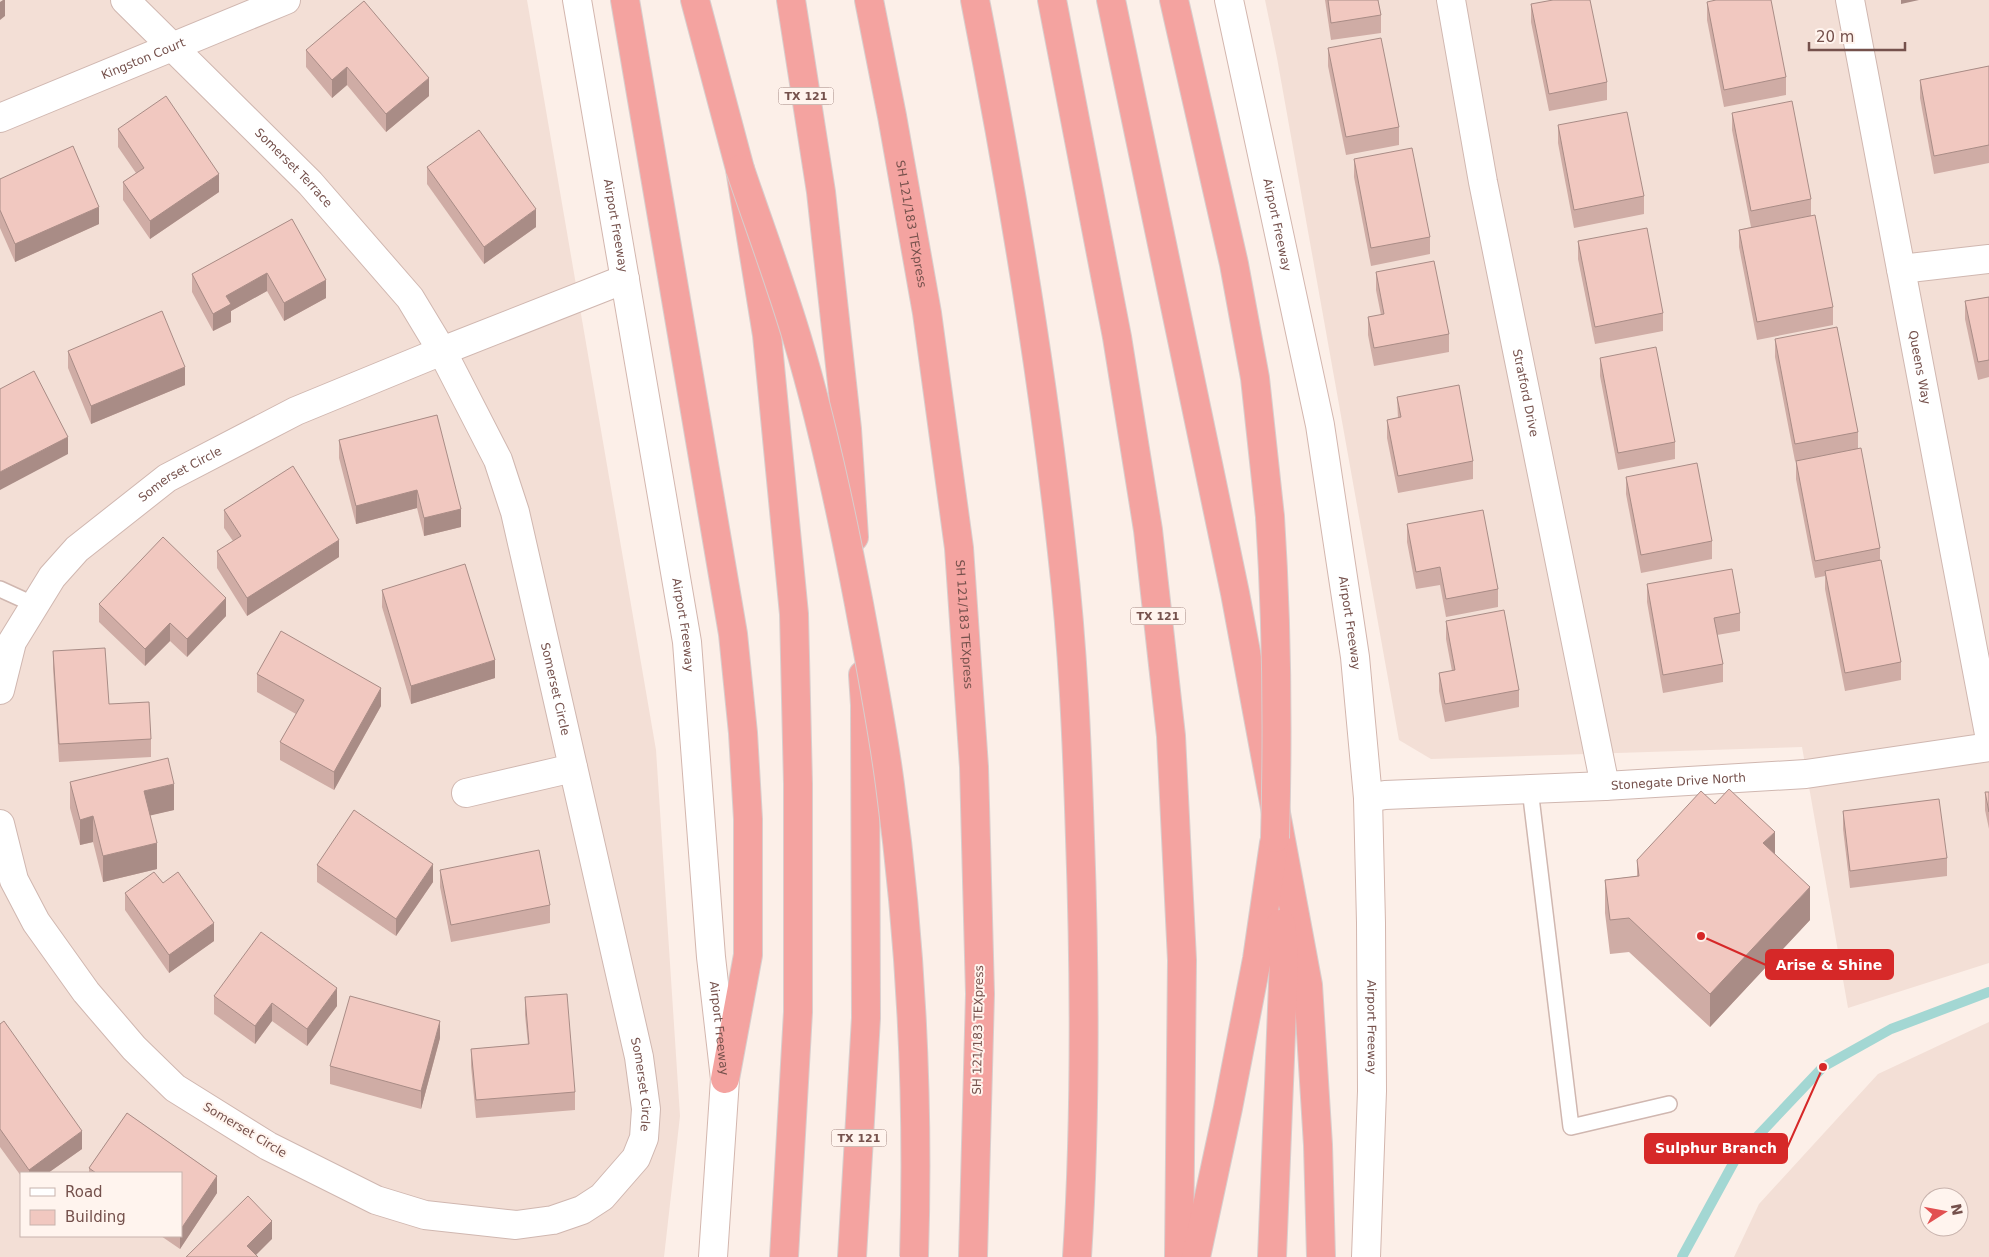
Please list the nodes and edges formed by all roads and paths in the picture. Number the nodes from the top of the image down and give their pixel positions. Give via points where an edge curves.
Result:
1 (125, 0) edge
2 (286, 0) edge
3 (576, 0) edge
4 (625, 0) edge
5 (695, 0) edge
6 (791, 0) edge
7 (869, 0) edge
8 (975, 0) edge
9 (1052, 0) edge
10 (1111, 0) edge
11 (1174, 0) edge
12 (1229, 0) edge
13 (1451, 0) edge
14 (1850, 0) edge
15 (172, 47) junction
16 (0, 118) edge
17 (740, 169) junction
18 (1989, 259) edge
19 (1901, 269) junction
20 (625, 279) junction
21 (442, 351) junction
22 (0, 589) edge
23 (35, 605) junction
24 (0, 690) edge
25 (1989, 734) edge
26 (1989, 747) edge
27 (573, 768) junction
28 (1605, 786) junction
29 (1530, 789) junction
30 (466, 793) dead end
31 (1368, 798) junction
32 (0, 824) edge
33 (1275, 838) junction
34 (725, 1080) junction
35 (1669, 1104) dead end
36 (713, 1257) edge
37 (784, 1257) edge
38 (852, 1257) edge
39 (914, 1257) edge
40 (973, 1257) edge
41 (1077, 1257) edge
42 (1179, 1257) edge
43 (1196, 1257) edge
44 (1272, 1257) edge
45 (1321, 1257) edge
46 (1366, 1257) edge

1 - 15 street, Somerset Terrace
2 - 15 street, Kingston Court
3 - 20 street, Airport Freeway
4 - 34 highway via 733,634 743,734 748,819 748,955
5 - 17 highway
6 - 38 highway, TX 121 via 821,192 847,428 865,705 866,1018
7 - 40 highway, SH 121/183 TEXpress via 927,314 959,548 974,767 980,994
8 - 41 highway via 1032,325 1063,563 1076,728 1085,961
9 - 42 highway, TX 121 via 1117,337 1147,521 1171,736 1182,960
10 - 45 highway via 1235,593 1308,984
11 - 33 highway, bridge via 1234,264 1255,378 1270,517 1276,641
12 - 31 street, Airport Freeway via 1320,425 1355,657
13 - 28 street, Stratford Drive via 1482,182
14 - 19 street, Queens Way
15 - 16 street, Kingston Court
15 - 21 street, Somerset Terrace via 310,183 410,298
17 - 37 highway, bridge via 767,335 794,614 798,1012
17 - 39 highway, bridge via 797,338 824,441 851,563 890,784 911,1018 916,1179
18 - 19 street
19 - 25 street, Queens Way
20 - 21 street, Somerset Circle
20 - 34 street, Airport Freeway via 687,642 711,957
21 - 23 street, Somerset Circle via 296,411 167,478 77,548 52,577
21 - 27 street, Somerset Circle via 498,460 515,512
22 - 23 lane
23 - 24 street, Somerset Circle via 12,642
26 - 28 street, Stonegate Drive North via 1806,774
27 - 30 street
27 - 32 street, Somerset Circle via 639,1057 646,1108 644,1138 636,1158 602,1197 582,1210 553,1220 516,1225 426,1215 376,1200 268,1146 176,1088 134,1048 86,992 36,922 14,880
28 - 29 street, Stonegate Drive North
29 - 31 street, Stonegate Drive North
29 - 35 lane via 1570,1127
31 - 46 street, Airport Freeway via 1372,1091
33 - 43 highway via 1257,959
33 - 44 highway via 1284,959
34 - 36 street, Airport Freeway

